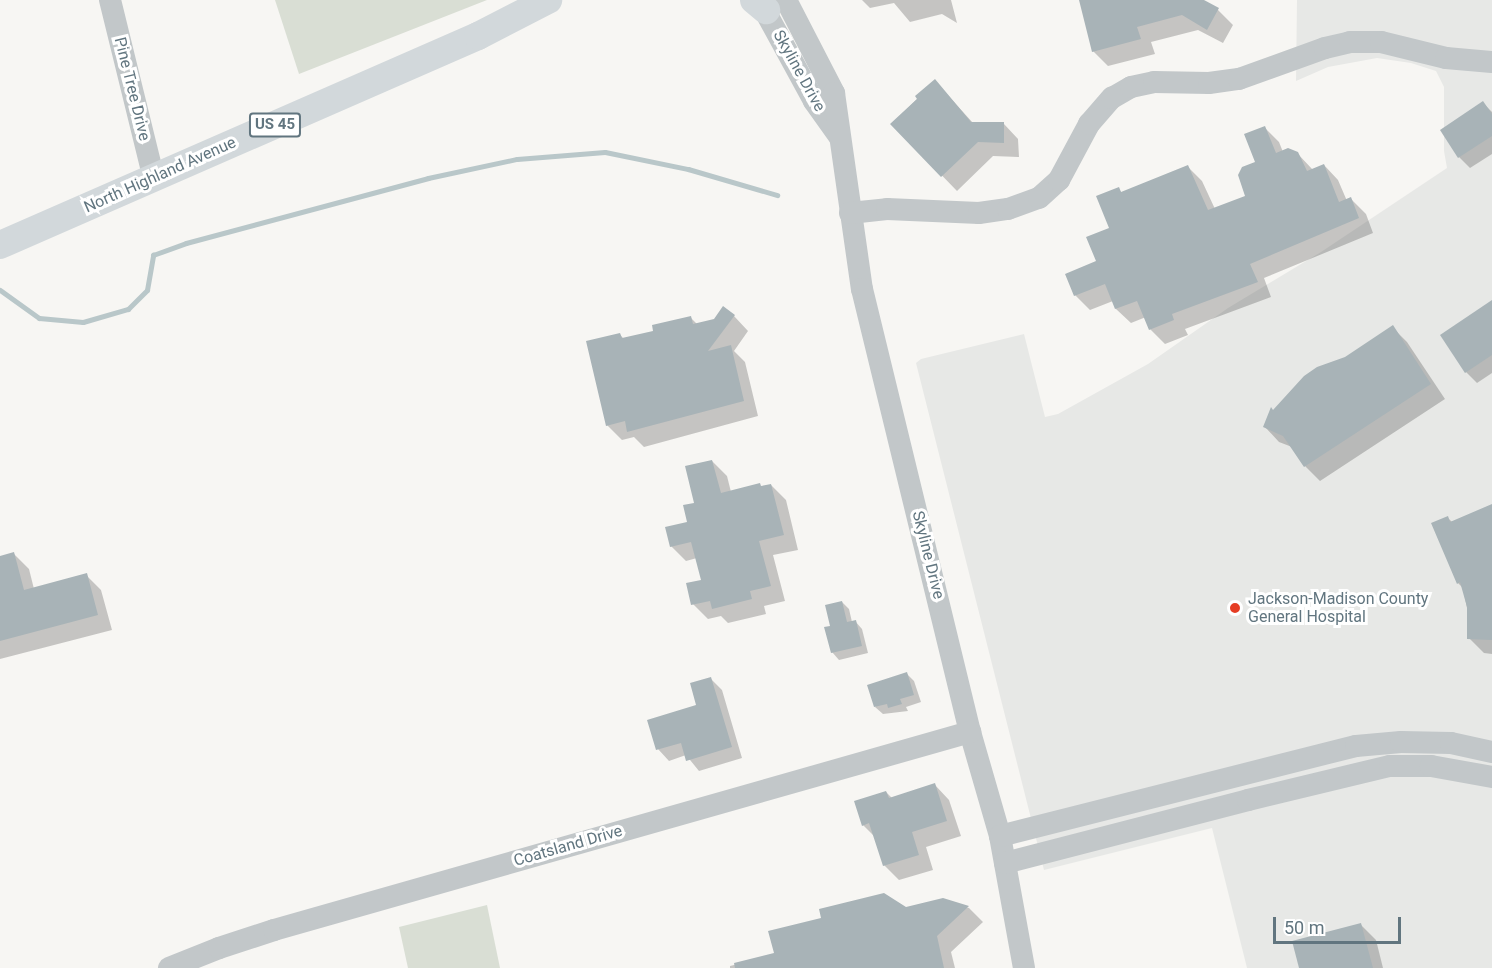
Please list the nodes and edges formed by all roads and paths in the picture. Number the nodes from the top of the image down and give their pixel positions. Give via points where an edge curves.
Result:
1 (110, 0) edge
2 (548, 0) edge
3 (766, 3) edge
4 (1492, 62) edge
5 (154, 178) junction
6 (850, 213) junction
7 (0, 245) edge
8 (970, 732) junction
9 (1492, 752) edge
10 (1492, 777) edge
11 (1000, 836) junction
12 (1005, 863) junction
13 (169, 968) edge
14 (1024, 968) edge

1 - 5 street, Pine Tree Drive
2 - 5 main road, North Highland Avenue / US 45 via 478,36
3 - 6 street, Skyline Drive via 814,101 842,140
4 - 6 street via 1446,58 1381,42 1350,42 1239,79 1209,83 1154,81 1131,87 1112,98 1089,124 1059,180 1039,198 1008,209 980,213 887,209
5 - 7 main road, North Highland Avenue / US 45
6 - 8 street, Skyline Drive via 875,349
8 - 11 street, Skyline Drive
8 - 13 street, Coatsland Drive via 274,930
9 - 11 street via 1451,743 1356,746
10 - 12 street via 1431,766 1390,766
11 - 12 street, Skyline Drive
12 - 14 street, Skyline Drive

